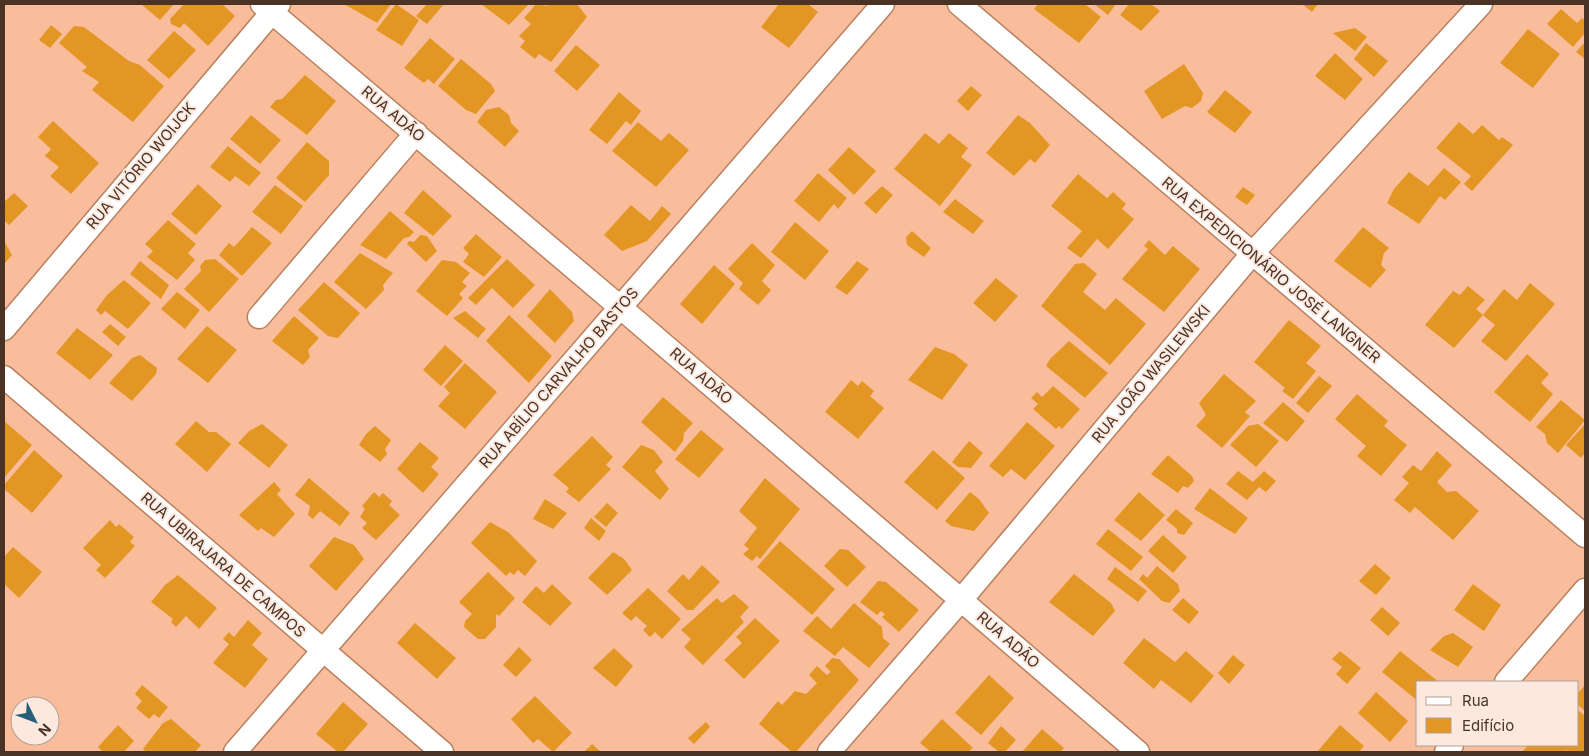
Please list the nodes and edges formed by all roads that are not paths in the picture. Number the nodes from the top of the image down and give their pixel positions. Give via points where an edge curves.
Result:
1 (883, 4) edge
2 (959, 4) edge
3 (1481, 4) edge
4 (271, 6) edge
5 (416, 134) junction
6 (1252, 254) junction
7 (620, 307) junction
8 (259, 317) dead end
9 (4, 329) edge
10 (4, 377) edge
11 (1585, 536) edge
12 (1585, 590) edge
13 (962, 600) junction
14 (322, 650) junction
15 (1507, 681) edge
16 (235, 752) edge
17 (442, 752) edge
18 (829, 752) edge
19 (1138, 752) edge

1 - 7 street, RUA ABÍLIO CARVALHO BASTOS
2 - 6 street, RUA EXPEDICIONÁRIO JOSÉ LANGNER
3 - 6 street, RUA JOÃO WASILEWSKI
4 - 5 street, RUA ADÃO
4 - 9 street, RUA VITÓRIO WOIJCK
5 - 7 street, RUA ADÃO
5 - 8 street
6 - 11 street, RUA EXPEDICIONÁRIO JOSÉ LANGNER
6 - 13 street, RUA JOÃO WASILEWSKI
7 - 13 street, RUA ADÃO
7 - 14 street, RUA ABÍLIO CARVALHO BASTOS
10 - 14 street, RUA UBIRAJARA DE CAMPOS
12 - 15 street
13 - 18 street, RUA JOÃO WASILEWSKI
13 - 19 street, RUA ADÃO
14 - 16 street, RUA ABÍLIO CARVALHO BASTOS
14 - 17 street, RUA UBIRAJARA DE CAMPOS

